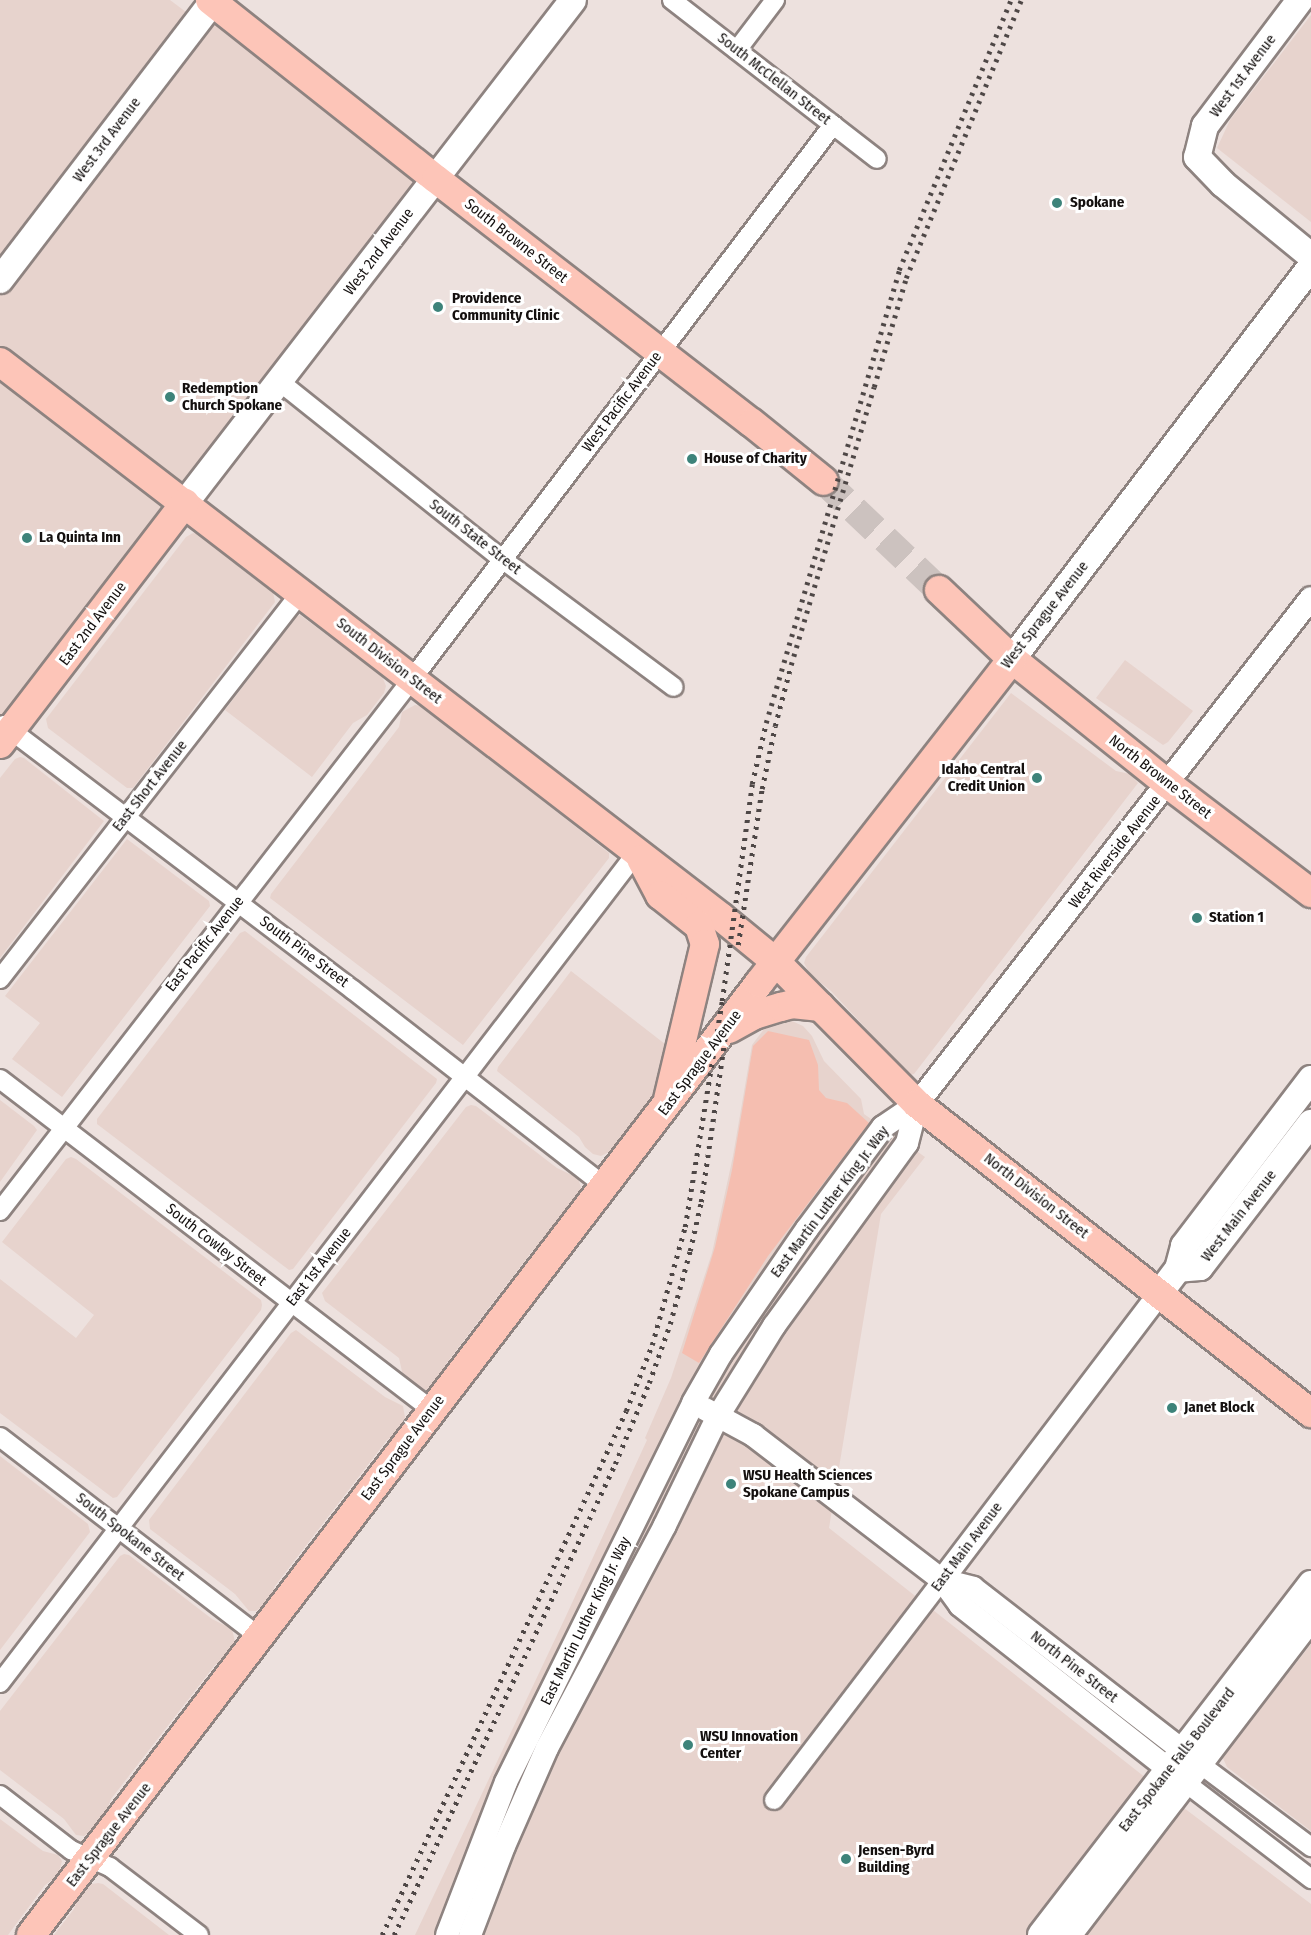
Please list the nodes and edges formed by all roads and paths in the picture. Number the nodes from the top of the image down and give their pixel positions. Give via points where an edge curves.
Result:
1 (573, 0) edge
2 (672, 0) edge
3 (775, 0) edge
4 (1300, 0) edge
5 (212, 1) edge
6 (737, 50) junction
7 (832, 125) junction
8 (877, 159) dead end
9 (436, 179) junction
10 (1311, 256) edge
11 (1311, 267) edge
12 (0, 280) edge
13 (660, 351) junction
14 (0, 362) edge
15 (280, 381) junction
16 (824, 481) tunnel mouth
17 (185, 504) junction
18 (502, 560) junction
19 (939, 590) tunnel mouth
20 (301, 593) junction
21 (1311, 598) edge
22 (1012, 659) junction
23 (412, 679) junction
24 (674, 687) dead end
25 (4, 732) edge
26 (1168, 784) junction
27 (126, 816) junction
28 (638, 852) junction
29 (1311, 894) edge
30 (238, 902) junction
31 (776, 962) junction
32 (0, 979) edge
33 (821, 1007) junction
34 (721, 1035) junction
35 (464, 1078) junction
36 (0, 1079) edge
37 (1311, 1079) edge
38 (917, 1104) junction
39 (666, 1108) junction
40 (1311, 1123) edge
41 (63, 1128) junction
42 (605, 1186) junction
43 (0, 1211) edge
44 (1178, 1269) junction
45 (1159, 1294) junction
46 (291, 1303) junction
47 (693, 1403) junction
48 (432, 1410) junction
49 (1311, 1413) edge
50 (718, 1416) junction
51 (0, 1437) edge
52 (119, 1528) junction
53 (942, 1580) junction
54 (1311, 1584) edge
55 (1311, 1617) edge
56 (260, 1637) junction
57 (0, 1683) edge
58 (1185, 1767) junction
59 (0, 1795) edge
60 (774, 1800) dead end
61 (1311, 1847) edge
62 (91, 1858) junction
63 (1311, 1879) edge
64 (31, 1935) edge
65 (200, 1935) edge
66 (447, 1935) edge
67 (470, 1935) edge
68 (1041, 1935) edge
69 (1068, 1935) edge

1 - 9 main road, West 2nd Avenue
2 - 6 street, South McClellan Street
3 - 6 street
4 - 10 main road, West 1st Avenue via 1205,126 1197,157 1223,184
5 - 9 main road, South Browne Street
5 - 12 main road, West 3rd Avenue
6 - 7 street, South McClellan Street
7 - 8 street, South McClellan Street
7 - 13 street, West Pacific Avenue
9 - 13 main road, South Browne Street
9 - 15 main road, West 2nd Avenue
11 - 22 main road, West Sprague Avenue
13 - 16 main road, South Browne Street
13 - 18 street, West Pacific Avenue
14 - 17 main road, South Division Street
15 - 17 main road, West 2nd Avenue
15 - 18 street, South State Street
17 - 20 main road, South Division Street
17 - 25 main road, East 2nd Avenue
18 - 23 street, West Pacific Avenue
18 - 24 street, South State Street
19 - 22 main road
20 - 23 main road, South Division Street
20 - 27 street, East Short Avenue
21 - 26 street, West Riverside Avenue
22 - 26 main road, North Browne Street
22 - 31 main road, West Sprague Avenue
23 - 28 main road, South Division Street
23 - 30 street, East Pacific Avenue
25 - 27 street, South Pine Street
26 - 29 main road, North Browne Street
26 - 38 street, West Riverside Avenue
27 - 30 street, South Pine Street
27 - 32 street, East Short Avenue
28 - 31 main road, South Division Street
28 - 35 street, East 1st Avenue
28 - 39 main road via 660,895 699,926 705,944
30 - 35 street, South Pine Street
30 - 41 street, East Pacific Avenue
31 - 33 main road, North Division Street
31 - 34 main road, East Sprague Avenue
33 - 34 main road via 792,1004 774,1008
33 - 38 main road, North Division Street
34 - 39 main road, East Sprague Avenue
35 - 42 street, South Pine Street
35 - 46 street, East 1st Avenue
36 - 41 street, South Cowley Street
37 - 44 main road via 1184,1246
38 - 45 main road, North Division Street
38 - 47 street, East Martin Luther King Jr. Way via 883,1127 750,1311
38 - 50 street, East Martin Luther King Jr. Way via 907,1143 774,1326
39 - 42 main road, East Sprague Avenue
40 - 44 main road, West Main Avenue via 1200,1267
41 - 43 street, East Pacific Avenue
41 - 46 street, South Cowley Street
42 - 48 main road, East Sprague Avenue
44 - 45 main road
45 - 49 main road, North Division Street
45 - 53 street, East Main Avenue
46 - 48 street, South Cowley Street
46 - 52 street, East 1st Avenue
47 - 50 street, North Pine Street
47 - 66 street, East Martin Luther King Jr. Way via 506,1782
48 - 56 main road, East Sprague Avenue
50 - 53 street, North Pine Street via 753,1436
50 - 67 street, East Martin Luther King Jr. Way via 547,1748
51 - 52 street, South Spokane Street
52 - 56 street, South Spokane Street
52 - 57 street, East 1st Avenue
53 - 58 street, North Pine Street via 960,1605
53 - 60 street, East Main Avenue
54 - 58 main road, East Spokane Falls Boulevard
55 - 58 main road, East Spokane Falls Boulevard
56 - 62 main road, East Sprague Avenue
58 - 61 street
58 - 63 street
58 - 68 main road, East Spokane Falls Boulevard
58 - 69 main road, East Spokane Falls Boulevard
59 - 62 street via 71,1850
62 - 64 main road, East Sprague Avenue
62 - 65 street via 110,1867

